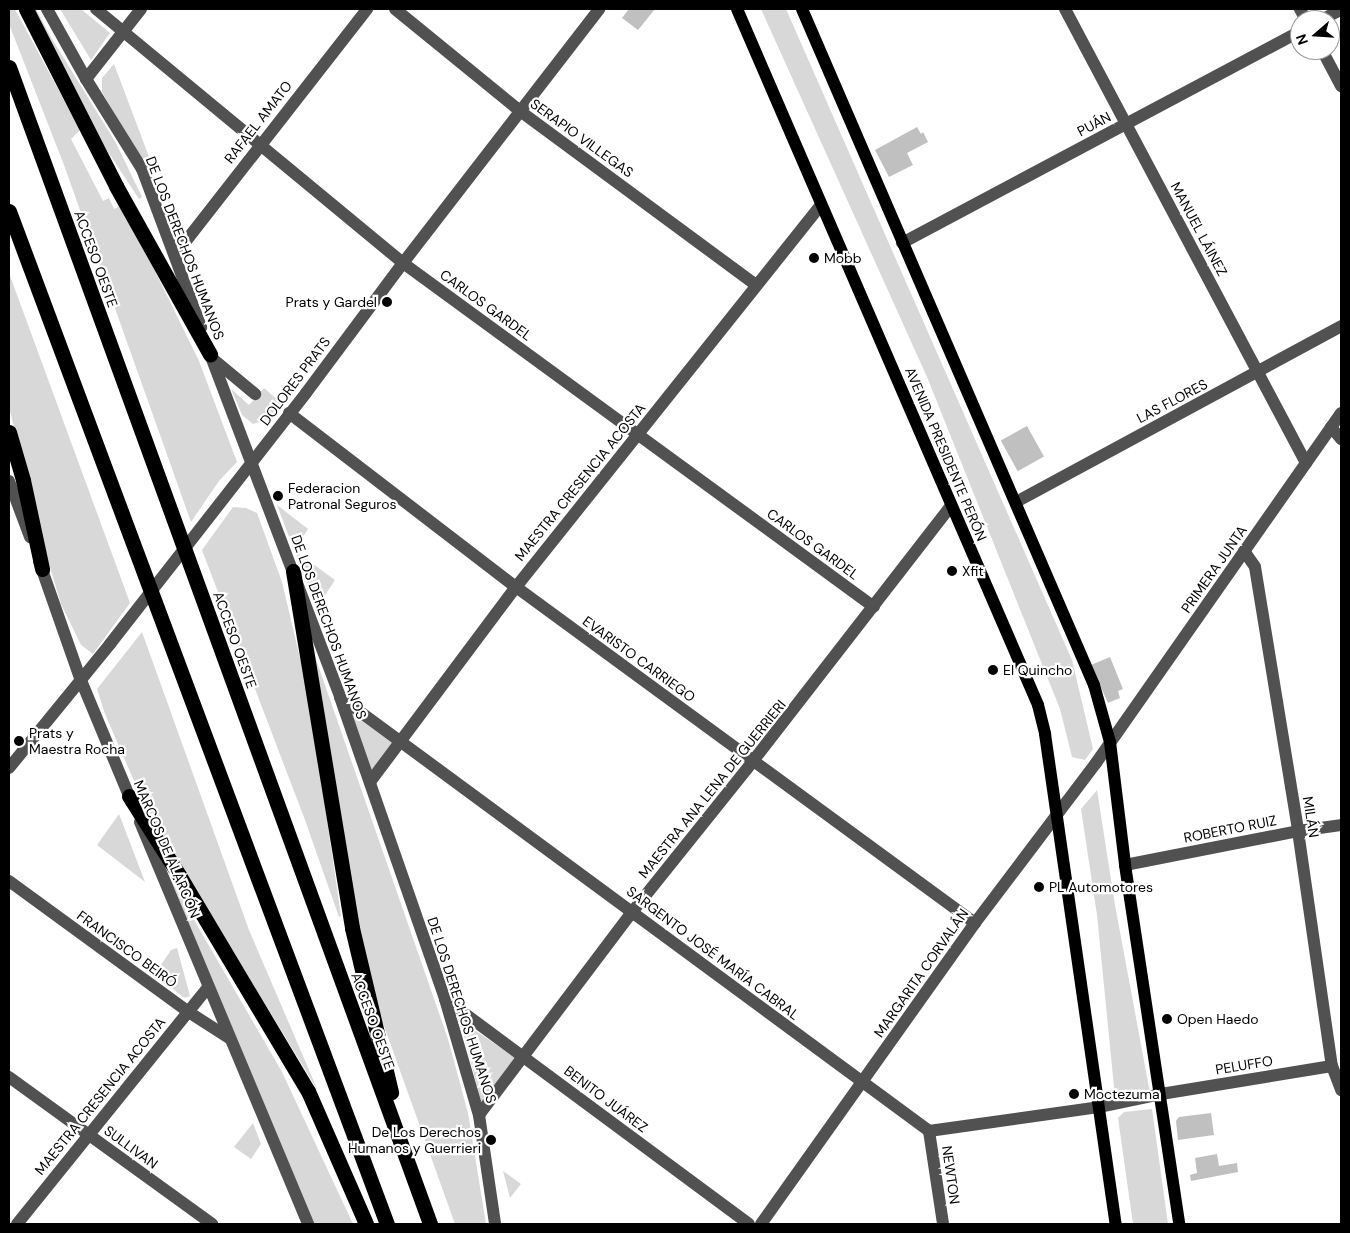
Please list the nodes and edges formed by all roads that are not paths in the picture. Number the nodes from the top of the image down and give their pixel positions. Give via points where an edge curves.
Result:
1 (26, 9) edge
2 (47, 9) edge
3 (96, 9) edge
4 (141, 9) edge
5 (367, 9) edge
6 (395, 9) edge
7 (600, 9) edge
8 (737, 9) edge
9 (802, 9) edge
10 (1066, 9) edge
11 (124, 32) junction
12 (1290, 36) edge
13 (1327, 60) edge
14 (9, 67) edge
15 (86, 79) junction
16 (1341, 86) edge
17 (520, 111) junction
18 (1127, 124) junction
19 (260, 144) junction
20 (821, 205) junction
21 (9, 211) edge
22 (902, 243) junction
23 (175, 255) junction
24 (403, 263) junction
25 (756, 285) junction
26 (1341, 326) edge
27 (211, 356) junction
28 (1257, 371) junction
29 (255, 394) dead end
30 (1341, 413) edge
31 (289, 414) junction
32 (1331, 427) junction
33 (9, 432) edge
34 (638, 435) junction
35 (1341, 439) edge
36 (250, 463) junction
37 (1306, 463) junction
38 (9, 485) edge
39 (1016, 502) junction
40 (951, 506) junction
41 (1244, 551) junction
42 (42, 569) junction
43 (293, 571) junction
44 (516, 587) junction
45 (874, 607) junction
46 (80, 678) junction
47 (340, 697) junction
48 (400, 741) junction
49 (1110, 742) junction
50 (753, 761) junction
51 (9, 768) edge
52 (370, 782) junction
53 (129, 796) junction
54 (1056, 816) junction
55 (1341, 825) edge
56 (1298, 831) junction
57 (1125, 865) junction
58 (9, 881) edge
59 (633, 911) junction
60 (975, 923) junction
61 (208, 987) junction
62 (445, 998) junction
63 (187, 1011) junction
64 (229, 1038) junction
65 (523, 1056) junction
66 (1332, 1066) junction
67 (9, 1078) edge
68 (862, 1083) junction
69 (1341, 1090) edge
70 (1161, 1094) junction
71 (1100, 1107) junction
72 (479, 1115) junction
73 (929, 1131) junction
74 (88, 1135) junction
75 (411, 1173) junction
76 (17, 1224) edge
77 (212, 1224) edge
78 (308, 1224) edge
79 (366, 1224) edge
80 (387, 1224) edge
81 (430, 1224) edge
82 (495, 1224) edge
83 (748, 1224) edge
84 (761, 1224) edge
85 (943, 1224) edge
86 (1116, 1224) edge
87 (1179, 1224) edge

1 - 27 highway via 116,186
2 - 15 street, DE LOS DERECHOS HUMANOS
3 - 11 street, CARLOS GARDEL
4 - 11 street
5 - 19 street, RAFAEL AMATO
6 - 17 street, SERAPIO VILLEGAS
7 - 17 street, DOLORES PRATS
8 - 20 main road, AVENIDA PRESIDENTE PERÓN
9 - 22 main road
10 - 18 street, MANUEL LÁINEZ
11 - 15 street
11 - 19 street, CARLOS GARDEL
12 - 18 street, PUÁN
13 - 16 street
14 - 75 highway, ACCESO OESTE
15 - 23 street, DE LOS DERECHOS HUMANOS via 142,169
17 - 24 street, DOLORES PRATS
17 - 25 street, SERAPIO VILLEGAS
18 - 22 street, PUÁN
18 - 28 street, MANUEL LÁINEZ
19 - 23 street, RAFAEL AMATO
19 - 24 street, CARLOS GARDEL
20 - 25 street, MAESTRA CRESENCIA ACOSTA
20 - 40 main road, AVENIDA PRESIDENTE PERÓN
21 - 80 highway
22 - 39 main road
23 - 27 street, DE LOS DERECHOS HUMANOS
24 - 31 street, DOLORES PRATS
24 - 34 street, CARLOS GARDEL
25 - 34 street, MAESTRA CRESENCIA ACOSTA
26 - 28 street, LAS FLORES
27 - 29 street
27 - 36 street, DE LOS DERECHOS HUMANOS
28 - 37 street, MANUEL LÁINEZ
28 - 39 street, LAS FLORES
30 - 32 street, PRIMERA JUNTA
31 - 36 street, DOLORES PRATS
31 - 44 street, EVARISTO CARRIEGO
32 - 35 street
32 - 37 street, PRIMERA JUNTA
33 - 42 highway
34 - 44 street, MAESTRA CRESENCIA ACOSTA
34 - 45 street, CARLOS GARDEL
36 - 43 street, DE LOS DERECHOS HUMANOS
36 - 46 street, DOLORES PRATS
37 - 41 street, PRIMERA JUNTA
38 - 42 street, MARCOS DE ALARCÓN
39 - 49 main road via 1086,662
40 - 45 street, MAESTRA ANA LENA DE GUERRIERI
40 - 54 main road, AVENIDA PRESIDENTE PERÓN via 1038,705
41 - 49 street, PRIMERA JUNTA
41 - 56 street, MILÁN via 1255,567
42 - 46 street, MARCOS DE ALARCÓN
43 - 47 street, DE LOS DERECHOS HUMANOS
43 - 75 highway via 352,928
44 - 48 street, MAESTRA CRESENCIA ACOSTA
44 - 50 street, EVARISTO CARRIEGO
45 - 50 street, MAESTRA ANA LENA DE GUERRIERI
46 - 51 street, DOLORES PRATS
46 - 53 street, MARCOS DE ALARCÓN
47 - 48 street, SARGENTO JOSÉ MARÍA CABRAL
47 - 52 street, DE LOS DERECHOS HUMANOS
48 - 52 street, MAESTRA CRESENCIA ACOSTA
48 - 59 street, SARGENTO JOSÉ MARÍA CABRAL
49 - 54 street, MARGARITA CORVALÁN
49 - 57 main road
50 - 59 street, MAESTRA ANA LENA DE GUERRIERI
50 - 60 street, EVARISTO CARRIEGO
52 - 62 street, DE LOS DERECHOS HUMANOS
53 - 61 street, MARCOS DE ALARCÓN
53 - 79 highway via 308,1091
54 - 60 street, MARGARITA CORVALÁN
54 - 71 main road, AVENIDA PRESIDENTE PERÓN
55 - 56 street, ROBERTO RUIZ
56 - 57 street, ROBERTO RUIZ
56 - 66 street, MILÁN
57 - 70 main road
58 - 63 street, FRANCISCO BEIRÓ
59 - 65 street, MAESTRA ANA LENA DE GUERRIERI
59 - 68 street, SARGENTO JOSÉ MARÍA CABRAL
60 - 68 street, MARGARITA CORVALÁN
61 - 63 street, MAESTRA CRESENCIA ACOSTA
61 - 64 street, MARCOS DE ALARCÓN
62 - 65 street, BENITO JUÁREZ
62 - 72 street, DE LOS DERECHOS HUMANOS
63 - 64 street, FRANCISCO BEIRÓ
63 - 74 street, MAESTRA CRESENCIA ACOSTA
64 - 78 street, MARCOS DE ALARCÓN
65 - 72 street, MAESTRA ANA LENA DE GUERRIERI
65 - 83 street, BENITO JUÁREZ
66 - 69 street, MILÁN
66 - 70 street, PELUFFO
67 - 74 street, SULLIVAN
68 - 73 street, SARGENTO JOSÉ MARÍA CABRAL
68 - 84 street, MARGARITA CORVALÁN
70 - 71 street, PELUFFO
70 - 87 main road
71 - 73 street
71 - 86 main road, AVENIDA PRESIDENTE PERÓN
72 - 82 street, DE LOS DERECHOS HUMANOS
73 - 85 street, NEWTON
74 - 76 street, MAESTRA CRESENCIA ACOSTA
74 - 77 street, SULLIVAN
75 - 81 highway, ACCESO OESTE

